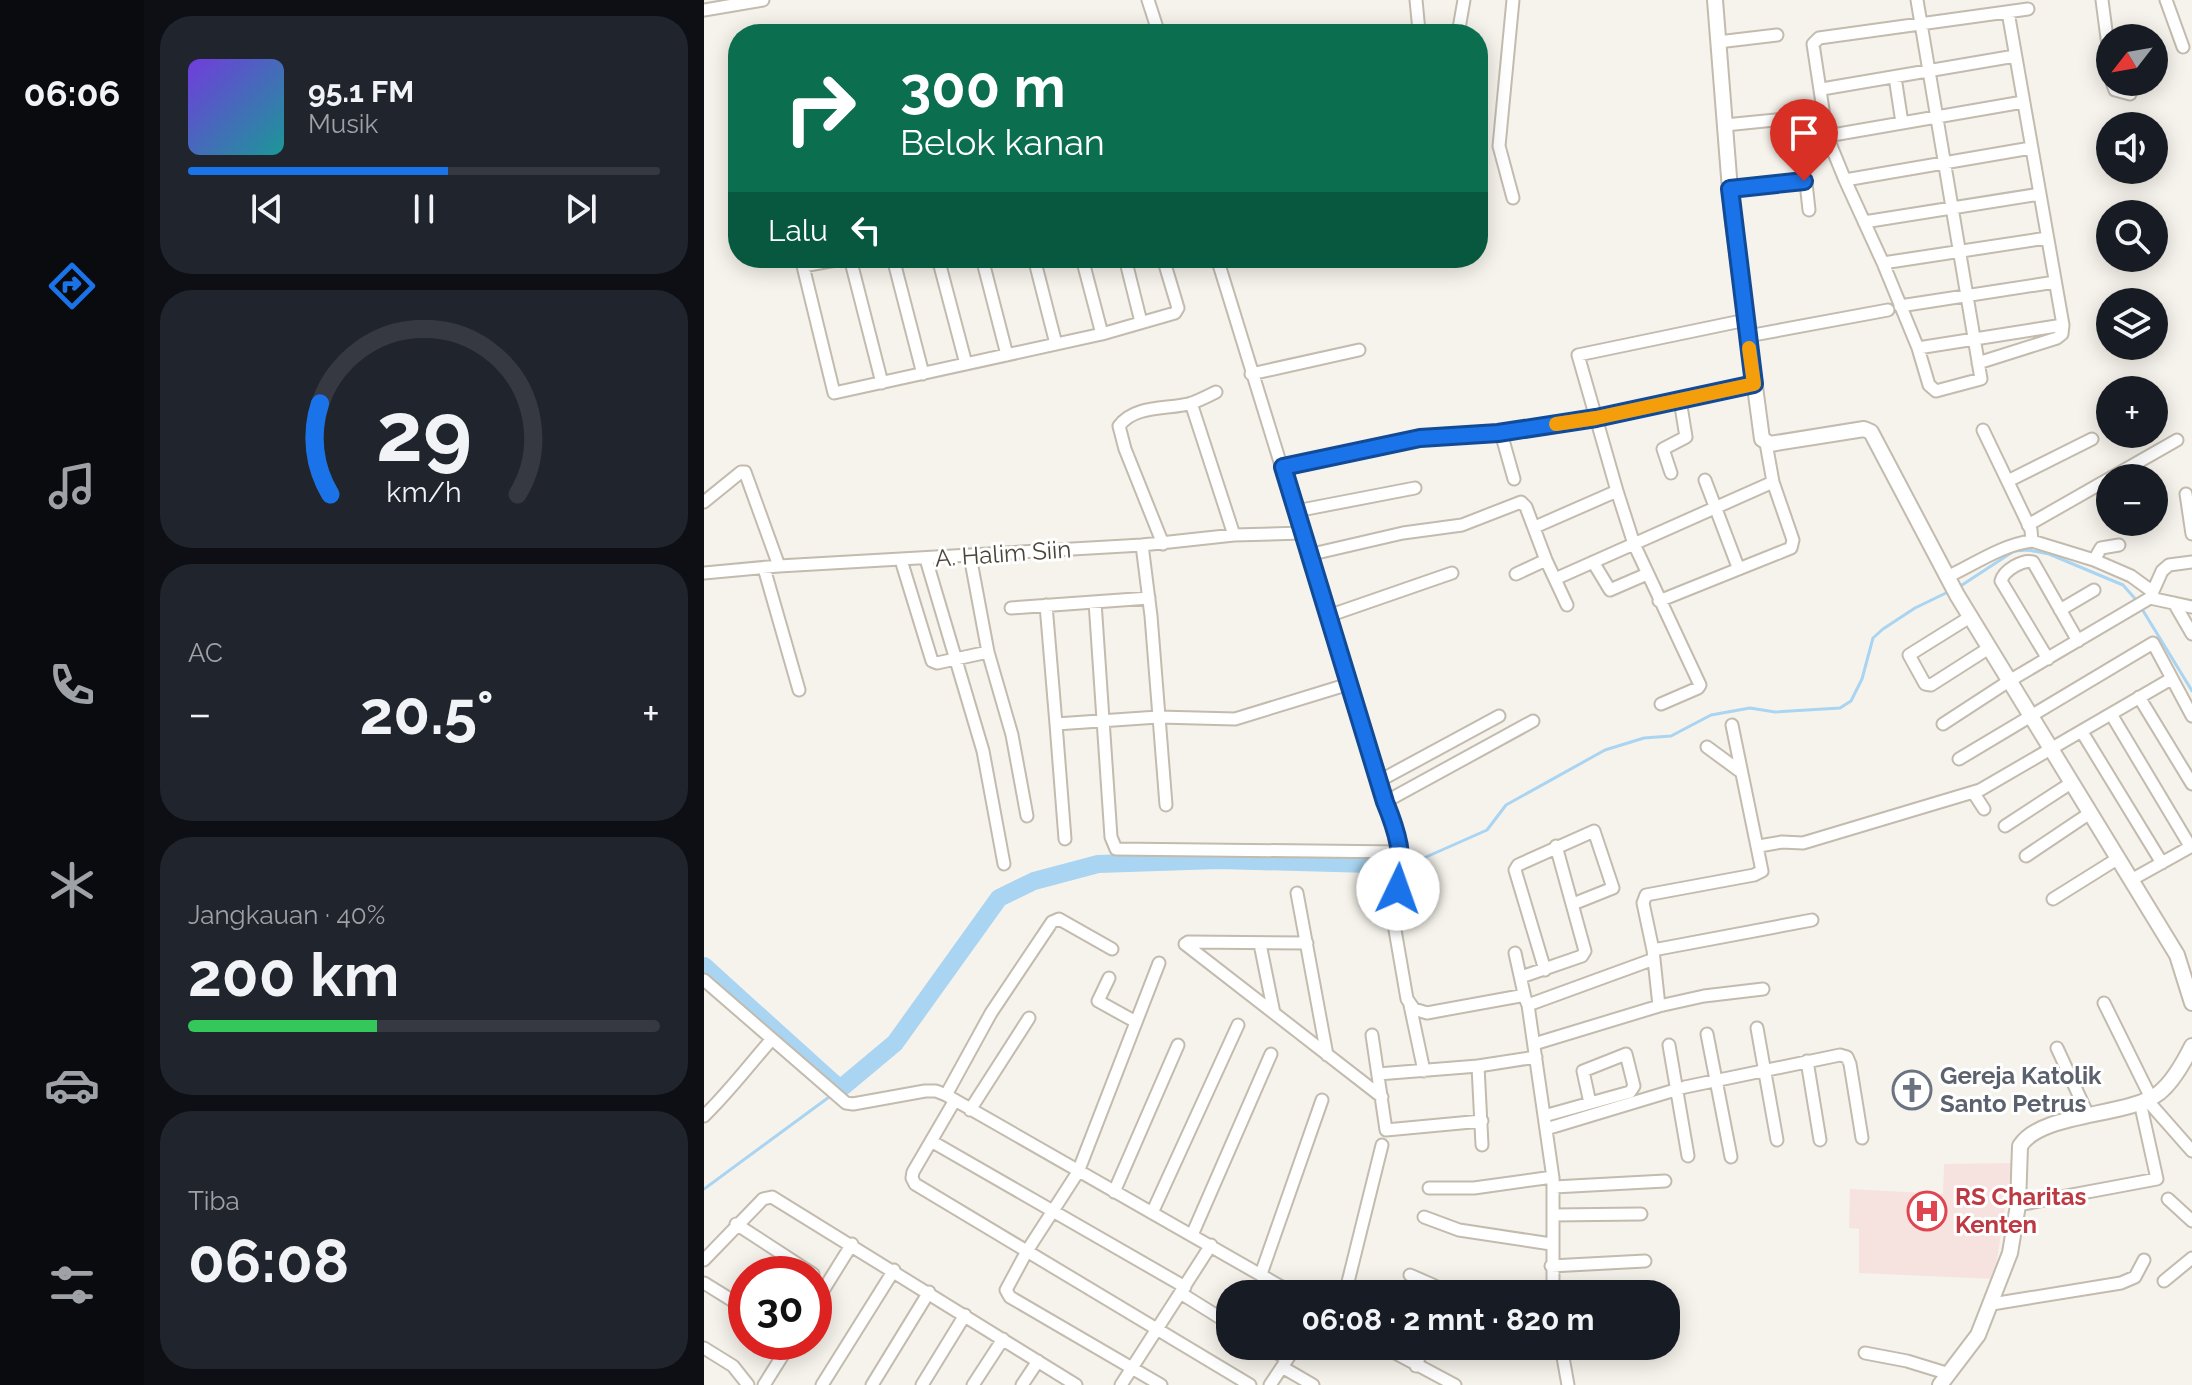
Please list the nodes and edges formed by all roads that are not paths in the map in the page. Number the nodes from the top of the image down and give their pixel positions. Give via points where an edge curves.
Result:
1 (763, 0) edge
2 (1148, 0) edge
3 (1416, 0) edge
4 (1464, 0) edge
5 (1513, 0) edge
6 (1715, 0) edge
7 (1917, 0) edge
8 (2102, 0) edge
9 (2166, 0) edge
10 (2028, 9) dead end
11 (704, 10) edge
12 (2008, 12) junction
13 (1156, 24) edge
14 (1418, 24) edge
15 (1460, 24) edge
16 (2105, 24) edge
17 (1921, 26) junction
18 (1777, 35) dead end
19 (1718, 42) junction
20 (2183, 47) dead end
21 (2015, 56) junction
22 (1929, 71) junction
23 (1895, 77) junction
24 (1822, 89) junction
25 (2023, 102) junction
26 (1814, 116) dead end
27 (1936, 117) junction
28 (1902, 123) junction
29 (1725, 125) junction
30 (1827, 136) junction
31 (2031, 148) junction
32 (1944, 163) junction
33 (1845, 180) junction
34 (1730, 189) junction
35 (2040, 194) junction
36 (1513, 198) dead end
37 (1952, 208) junction
38 (1809, 210) dead end
39 (1864, 222) junction
40 (2047, 238) junction
41 (1959, 251) junction
42 (1883, 263) junction
43 (803, 268) edge
44 (852, 268) edge
45 (896, 268) edge
46 (941, 268) edge
47 (985, 268) edge
48 (1037, 268) edge
49 (1085, 268) edge
50 (1128, 268) edge
51 (1166, 268) edge
52 (1220, 268) edge
53 (2055, 282) junction
54 (1966, 295) junction
55 (1894, 308) junction
56 (1746, 320) junction
57 (1141, 322) junction
58 (2063, 325) junction
59 (1102, 334) junction
60 (1748, 336) junction
61 (1974, 340) junction
62 (1056, 344) junction
63 (1918, 348) junction
64 (1359, 350) dead end
65 (1007, 355) junction
66 (1978, 363) junction
67 (966, 364) junction
68 (923, 374) junction
69 (1251, 374) junction
70 (882, 383) junction
71 (1754, 384) junction
72 (1216, 392) dead end
73 (1680, 400) junction
74 (1191, 403) junction
75 (1596, 418) junction
76 (1983, 430) dead end
77 (1501, 433) junction
78 (2092, 439) dead end
79 (2177, 440) dead end
80 (1766, 443) junction
81 (1283, 467) junction
82 (1671, 473) dead end
83 (1514, 479) dead end
84 (1705, 480) dead end
85 (2008, 481) junction
86 (1773, 482) junction
87 (1415, 488) dead end
88 (1617, 491) junction
89 (2186, 494) dead end
90 (704, 502) edge
91 (1717, 507) junction
92 (1296, 511) junction
93 (2028, 525) junction
94 (1535, 527) junction
95 (1302, 533) junction
96 (2192, 534) edge
97 (1234, 535) junction
98 (1163, 544) junction
99 (1634, 544) junction
100 (1142, 545) junction
101 (2119, 545) dead end
102 (2027, 549) junction
103 (1308, 555) junction
104 (970, 556) junction
105 (926, 559) junction
106 (901, 560) junction
107 (1546, 560) junction
108 (2094, 560) junction
109 (1593, 562) junction
110 (2192, 562) edge
111 (779, 566) junction
112 (1738, 567) junction
113 (764, 568) junction
114 (704, 573) edge
115 (1452, 573) dead end
116 (1516, 574) dead end
117 (1647, 574) junction
118 (1948, 578) junction
119 (1555, 579) junction
120 (2094, 590) dead end
121 (2150, 597) junction
122 (1149, 598) junction
123 (1659, 601) junction
124 (1095, 602) junction
125 (2174, 603) junction
126 (1046, 605) junction
127 (1567, 605) dead end
128 (2192, 607) edge
129 (1011, 608) dead end
130 (2060, 610) junction
131 (1328, 616) junction
132 (1970, 617) junction
133 (2192, 634) edge
134 (2078, 641) junction
135 (1989, 648) junction
136 (988, 652) junction
137 (956, 658) junction
138 (2048, 659) junction
139 (2171, 679) junction
140 (2009, 681) junction
141 (1349, 684) junction
142 (799, 690) dead end
143 (2139, 697) junction
144 (1661, 704) dead end
145 (2111, 714) junction
146 (2031, 715) junction
147 (1499, 716) dead end
148 (2192, 716) edge
149 (1158, 717) junction
150 (1103, 720) junction
151 (1533, 721) dead end
152 (1056, 724) junction
153 (1943, 724) dead end
154 (1732, 725) dead end
155 (2082, 732) junction
156 (1707, 747) dead end
157 (2051, 749) junction
158 (1959, 759) dead end
159 (1741, 772) junction
160 (1379, 781) junction
161 (2071, 783) junction
162 (2192, 784) edge
163 (1973, 792) junction
164 (1385, 802) junction
165 (1166, 805) dead end
166 (1984, 809) dead end
167 (2090, 813) junction
168 (1027, 816) dead end
169 (2005, 826) dead end
170 (1065, 839) dead end
171 (1556, 846) junction
172 (1759, 846) junction
173 (2191, 846) edge
174 (1401, 852) junction
175 (2026, 856) dead end
176 (2117, 859) junction
177 (2162, 863) junction
178 (1004, 864) dead end
179 (2131, 880) junction
180 (1297, 893) dead end
181 (2053, 899) dead end
182 (1573, 904) junction
183 (1812, 920) dead end
184 (1307, 943) junction
185 (1260, 944) junction
186 (1112, 949) dead end
187 (1515, 953) dead end
188 (1654, 954) junction
189 (1159, 963) dead end
190 (1545, 970) junction
191 (1521, 977) junction
192 (1109, 978) dead end
193 (704, 980) edge
194 (1763, 989) dead end
195 (1526, 1001) junction
196 (2104, 1003) dead end
197 (2192, 1003) edge
198 (1410, 1005) junction
199 (1659, 1006) junction
200 (1274, 1013) junction
201 (1029, 1018) dead end
202 (1136, 1022) junction
203 (1238, 1025) dead end
204 (1757, 1028) dead end
205 (1707, 1034) dead end
206 (1372, 1035) dead end
207 (772, 1039) junction
208 (1178, 1045) dead end
209 (1669, 1045) dead end
210 (2192, 1046) edge
211 (2057, 1048) dead end
212 (1535, 1050) junction
213 (1271, 1054) dead end
214 (1327, 1055) junction
215 (1807, 1061) junction
216 (1478, 1066) junction
217 (1765, 1070) junction
218 (1424, 1071) junction
219 (1378, 1074) junction
220 (1717, 1080) junction
221 (1675, 1090) junction
222 (1382, 1097) junction
223 (950, 1098) junction
224 (1322, 1100) dead end
225 (2146, 1100) junction
226 (1590, 1103) junction
227 (970, 1110) junction
228 (2088, 1115) junction
229 (704, 1116) edge
230 (1482, 1121) junction
231 (1545, 1122) junction
232 (1862, 1138) dead end
233 (1777, 1140) dead end
234 (1820, 1140) dead end
235 (931, 1141) junction
236 (1382, 1145) dead end
237 (1482, 1145) dead end
238 (2192, 1151) edge
239 (1688, 1156) dead end
240 (1731, 1157) dead end
241 (1078, 1172) junction
242 (1665, 1181) dead end
243 (1553, 1182) junction
244 (1429, 1188) dead end
245 (1114, 1192) junction
246 (2168, 1199) dead end
247 (2018, 1205) junction
248 (1052, 1211) junction
249 (1152, 1213) junction
250 (1641, 1214) dead end
251 (1553, 1215) junction
252 (1424, 1217) dead end
253 (2192, 1221) edge
254 (736, 1224) junction
255 (1192, 1235) junction
256 (852, 1244) junction
257 (1551, 1244) junction
258 (1211, 1245) junction
259 (1027, 1251) junction
260 (786, 1256) edge
261 (2192, 1258) edge
262 (704, 1260) edge
263 (2144, 1260) dead end
264 (1645, 1261) dead end
265 (1551, 1266) junction
266 (894, 1270) junction
267 (1261, 1274) junction
268 (1410, 1275) dead end
269 (832, 1276) edge
270 (1271, 1280) edge
271 (1348, 1280) edge
272 (1419, 1280) edge
273 (1552, 1280) edge
274 (2164, 1281) dead end
275 (704, 1283) edge
276 (1183, 1291) junction
277 (929, 1292) junction
278 (728, 1298) edge
279 (1992, 1304) junction
280 (1216, 1314) edge
281 (965, 1315) junction
282 (1158, 1329) junction
283 (1003, 1339) junction
284 (704, 1348) edge
285 (1865, 1353) dead end
286 (780, 1360) edge
287 (1282, 1360) edge
288 (1287, 1360) edge
289 (1406, 1360) edge
290 (1418, 1360) edge
291 (1564, 1360) edge
292 (1038, 1361) junction
293 (1285, 1363) junction
294 (1416, 1366) junction
295 (1133, 1368) junction
296 (1943, 1379) edge
297 (1073, 1384) edge
298 (748, 1385) edge
299 (764, 1385) edge
300 (822, 1385) edge
301 (872, 1385) edge
302 (922, 1385) edge
303 (973, 1385) edge
304 (1022, 1385) edge
305 (1121, 1385) edge
306 (1161, 1385) edge
307 (1250, 1385) edge
308 (1270, 1385) edge
309 (1313, 1385) edge
310 (1455, 1385) edge
311 (1568, 1385) edge

1 - 11 street
2 - 13 street
3 - 14 street
4 - 15 street
5 - 36 street via 1499,146
6 - 19 street
7 - 17 street
8 - 16 street
9 - 20 street
10 - 12 street
12 - 17 street
12 - 21 street
17 - 22 street
17 - 24 street via 1816,40
18 - 19 street
19 - 29 street
21 - 22 street
21 - 25 street
22 - 23 street
22 - 27 street
23 - 24 street
23 - 28 street
24 - 30 street
25 - 27 street
25 - 31 street
26 - 29 street
27 - 28 street
27 - 32 street
28 - 30 street
29 - 34 street
30 - 33 street
31 - 32 street
31 - 35 street
32 - 33 street
32 - 37 street
33 - 39 street
34 - 38 street via 1802,181
34 - 56 street
35 - 37 street
35 - 40 street
37 - 39 street
37 - 41 street
39 - 42 street
40 - 41 street
40 - 53 street
41 - 42 street
41 - 54 street
42 - 55 street
43 - 70 street via 834,393
44 - 70 street
45 - 68 street
46 - 67 street
47 - 65 street
48 - 62 street
49 - 59 street
50 - 57 street
51 - 57 street via 1177,311
52 - 69 street
53 - 54 street
53 - 58 street
54 - 55 street
54 - 61 street
55 - 60 street
55 - 63 street
56 - 60 street
56 - 75 street via 1580,354
57 - 59 street
58 - 61 street
58 - 66 street via 2057,338
59 - 62 street
60 - 71 street
61 - 63 street
61 - 66 street
62 - 65 street
63 - 66 street via 1929,385 1936,391 1979,381
64 - 69 street
65 - 67 street
67 - 68 street
68 - 70 street
69 - 81 street
71 - 73 street
71 - 80 street via 1760,436
72 - 74 street
73 - 75 street
73 - 82 street via 1686,437 1663,448
74 - 97 street
74 - 98 street via 1139,412 1119,426
75 - 77 street
75 - 88 street
76 - 85 street
77 - 81 street via 1420,438
77 - 83 street
78 - 85 street
79 - 93 street
80 - 86 street
80 - 118 street via 1871,432
81 - 92 street
84 - 91 street
85 - 93 street
86 - 91 street
86 - 112 street via 1793,545
87 - 92 street
88 - 94 street
88 - 99 street
89 - 96 street
90 - 111 street via 745,472
91 - 99 street
91 - 112 street
92 - 95 street
93 - 102 street
94 - 103 street via 1521,502 1462,525
94 - 107 street
95 - 97 street, A. Halim Siin
95 - 103 street
97 - 98 street, A. Halim Siin
98 - 100 street, A. Halim Siin
99 - 109 street
99 - 117 street
100 - 104 street, A. Halim Siin
100 - 122 street
101 - 108 street via 2101,548
102 - 108 street
102 - 118 street via 2001,549
102 - 130 street
102 - 138 street via 2001,581
103 - 131 street
104 - 105 street, A. Halim Siin
104 - 136 street
105 - 106 street, A. Halim Siin
105 - 137 street
106 - 111 street, A. Halim Siin
106 - 137 street via 932,661
107 - 116 street
107 - 119 street
108 - 121 street via 2131,576
109 - 117 street via 1610,590
109 - 119 street
110 - 121 street via 2169,565
111 - 113 street, A. Halim Siin
112 - 123 street
113 - 114 street, A. Halim Siin
113 - 142 street
115 - 131 street
117 - 123 street
118 - 132 street
119 - 127 street
120 - 130 street
121 - 125 street
121 - 134 street
122 - 124 street
122 - 149 street
123 - 144 street via 1700,685
124 - 126 street
124 - 150 street
125 - 128 street
125 - 133 street
126 - 129 street
126 - 152 street
130 - 134 street
131 - 141 street
132 - 135 street
132 - 135 street via 1909,656 1927,686
134 - 138 street
135 - 140 street
136 - 137 street
136 - 168 street via 1012,735
137 - 178 street via 983,751
138 - 140 street
139 - 143 street
139 - 146 street via 2153,643
139 - 148 street
140 - 146 street
140 - 153 street
141 - 149 street via 1235,719
141 - 160 street
143 - 145 street
143 - 162 street
145 - 155 street
145 - 173 street
146 - 157 street
146 - 158 street
147 - 160 street
149 - 150 street
149 - 165 street
150 - 152 street
150 - 174 street via 1116,849
151 - 164 street
152 - 170 street
154 - 159 street
155 - 157 street
155 - 177 street
156 - 159 street
157 - 161 street
157 - 163 street
159 - 172 street
160 - 164 street
161 - 167 street
161 - 169 street
163 - 166 street
163 - 172 street via 1800,843
164 - 174 street
167 - 175 street
167 - 176 street
171 - 182 street
171 - 182 street via 1594,831 1609,874 1612,889
171 - 190 street via 1515,870
172 - 188 street via 1760,874 1646,895 1643,903
173 - 177 street
174 - 198 street via 1394,924
176 - 179 street
176 - 181 street
177 - 179 street
179 - 197 street via 2180,962
180 - 184 street
182 - 190 street via 1584,954
183 - 188 street
184 - 185 street
184 - 214 street
185 - 200 street
185 - 200 street via 1185,944
186 - 223 street via 1059,919 1052,922 991,1013
187 - 191 street
188 - 195 street
188 - 199 street
189 - 202 street
190 - 191 street
191 - 195 street
192 - 202 street via 1098,1000
193 - 207 street
194 - 199 street
195 - 198 street via 1468,1004 1427,1013
195 - 212 street
196 - 225 street
198 - 218 street
199 - 212 street
200 - 214 street
201 - 227 street
202 - 241 street
203 - 249 street
204 - 217 street
205 - 220 street
206 - 219 street
207 - 223 street via 839,1099 853,1104 925,1091
207 - 229 street
208 - 245 street
209 - 221 street
210 - 225 street via 2170,1082
211 - 228 street
212 - 216 street
212 - 231 street
213 - 255 street
214 - 222 street
215 - 217 street
215 - 232 street via 1847,1057
215 - 234 street
216 - 218 street
216 - 230 street
217 - 220 street
217 - 233 street
218 - 219 street
219 - 222 street
220 - 221 street
220 - 240 street
221 - 231 street
221 - 239 street
222 - 230 street via 1386,1130
223 - 227 street
223 - 235 street
224 - 267 street
225 - 228 street
225 - 238 street
225 - 247 street via 2157,1179
226 - 226 street via 1584,1070 1626,1054 1632,1091
226 - 231 street
227 - 241 street
228 - 247 street via 2024,1140
230 - 237 street
231 - 243 street
235 - 248 street
235 - 259 street via 912,1174 913,1182
236 - 271 street
241 - 245 street
241 - 248 street
242 - 243 street
243 - 244 street
243 - 251 street
245 - 249 street
246 - 253 street
247 - 279 street via 2010,1253
248 - 259 street
248 - 276 street
249 - 255 street
250 - 251 street
251 - 257 street
252 - 257 street via 1468,1232
254 - 256 street via 770,1196
254 - 260 street
254 - 262 street
255 - 258 street
256 - 266 street
256 - 269 street
257 - 265 street
258 - 267 street
258 - 276 street
259 - 282 street
259 - 295 street via 1007,1287 1008,1295
261 - 274 street
263 - 279 street via 2135,1277 2121,1283
264 - 265 street
265 - 273 street
266 - 277 street
266 - 300 street
267 - 270 street
268 - 272 street
275 - 278 street
276 - 280 street
276 - 282 street
277 - 281 street
277 - 301 street
279 - 296 street via 1974,1342
281 - 283 street
281 - 302 street
282 - 295 street
282 - 307 street
283 - 292 street
283 - 303 street
284 - 298 street via 733,1366
285 - 296 street via 1907,1361
286 - 299 street
287 - 293 street
288 - 293 street
289 - 294 street
290 - 294 street
291 - 311 street
292 - 297 street
292 - 304 street
293 - 308 street
293 - 309 street
294 - 310 street
295 - 305 street
295 - 306 street

